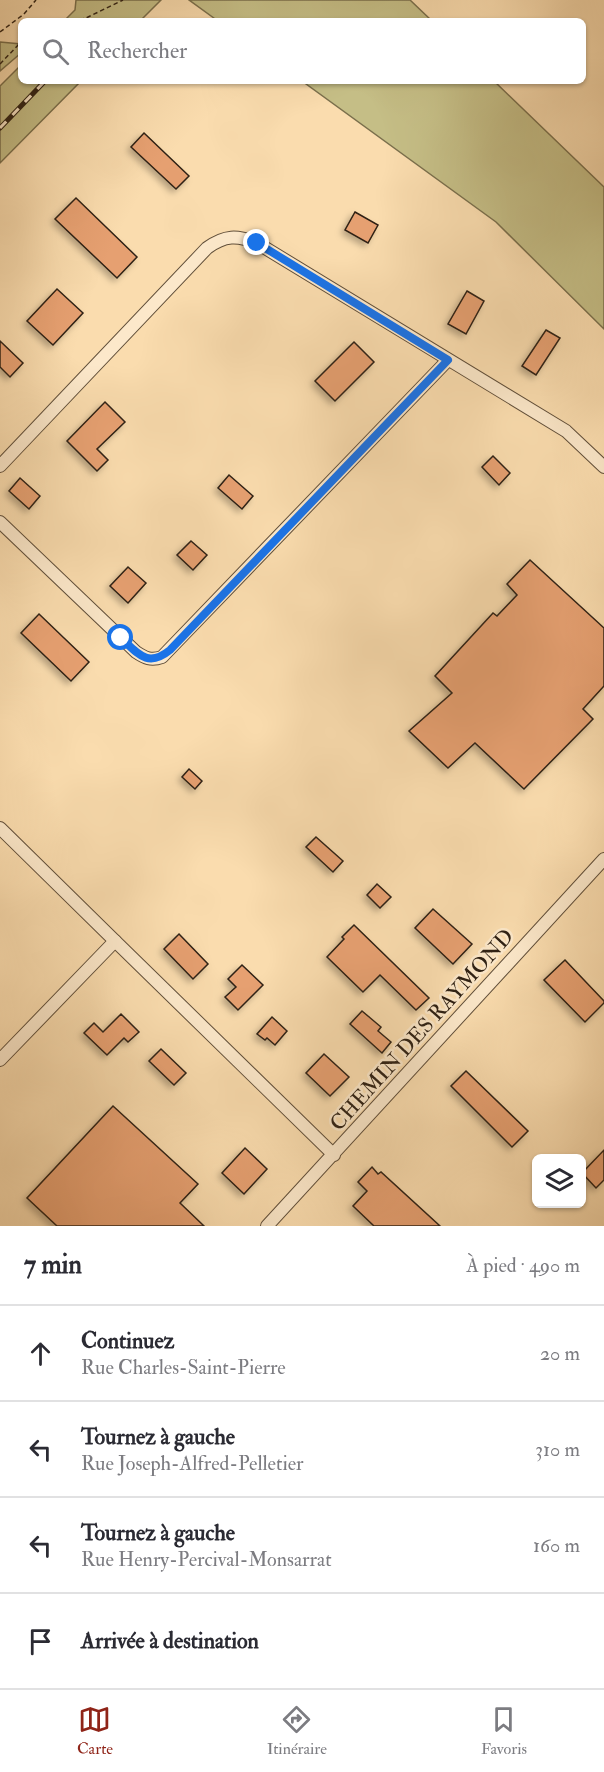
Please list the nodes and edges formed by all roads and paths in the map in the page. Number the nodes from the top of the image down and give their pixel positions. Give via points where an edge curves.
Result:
1 (36, 0) edge
2 (123, 0) edge
3 (18, 18) edge
4 (19, 18) edge
5 (86, 18) edge
6 (0, 32) edge
7 (18, 45) edge
8 (0, 63) edge
9 (448, 360) junction
10 (0, 466) edge
11 (604, 467) edge
12 (0, 522) edge
13 (0, 828) edge
14 (604, 859) edge
15 (115, 941) junction
16 (0, 1060) edge
17 (334, 1155) junction
18 (267, 1226) edge

1 - 4 path
2 - 5 path
3 - 6 path
7 - 8 path
9 - 10 street via 257,243 230,236 207,248
9 - 11 street via 566,431
9 - 12 street via 170,650 154,660 136,652
13 - 15 street
14 - 17 street, CHEMIN DES RAYMOND
15 - 16 street
15 - 17 street
17 - 18 street, CHEMIN DES RAYMOND

